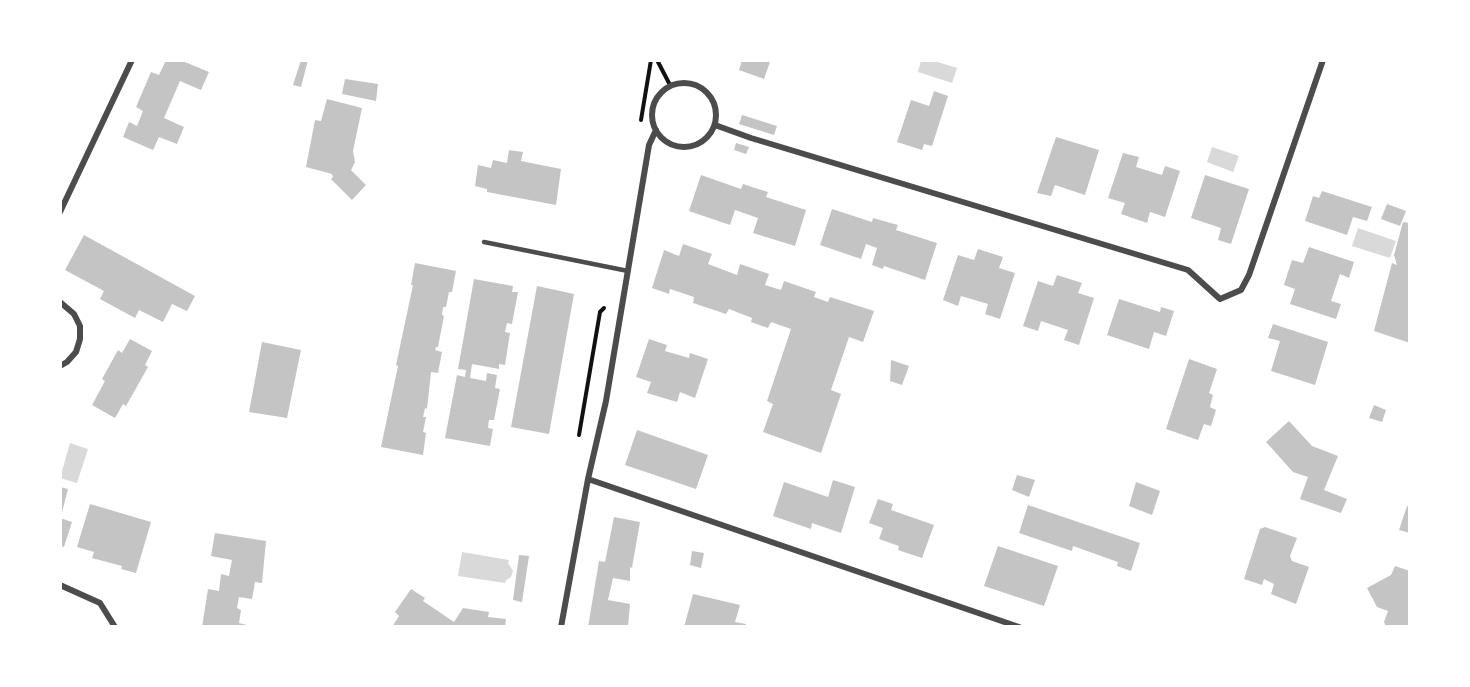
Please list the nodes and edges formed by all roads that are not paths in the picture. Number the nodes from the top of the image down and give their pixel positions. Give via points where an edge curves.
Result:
1 (132, 60) edge
2 (1323, 60) edge
3 (715, 125) junction
4 (656, 130) junction
5 (60, 212) edge
6 (484, 242) dead end
7 (628, 271) junction
8 (60, 302) edge
9 (60, 366) edge
10 (588, 479) junction
11 (60, 585) edge
12 (115, 627) edge
13 (561, 627) edge
14 (1019, 627) edge

1 - 5 street
2 - 3 street via 1249,275 1241,290 1220,299 1188,270
3 - 4 street via 702,142 682,147 671,145
3 - 4 street via 715,104 702,87 681,82 670,85 655,100 652,120
4 - 7 street via 649,145
6 - 7 lane
7 - 10 street
8 - 9 street via 74,314 80,326 80,339 76,352
10 - 13 street
10 - 14 street
11 - 12 street via 100,603

